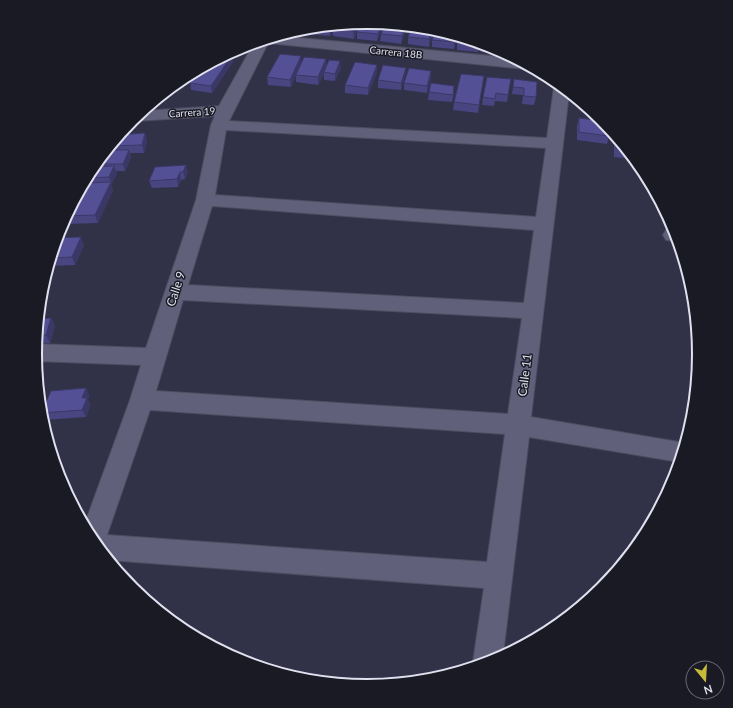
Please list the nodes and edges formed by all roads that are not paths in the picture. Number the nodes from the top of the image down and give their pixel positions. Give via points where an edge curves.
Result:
1 (281, 40) edge
2 (259, 47) edge
3 (509, 62) edge
4 (561, 94) edge
5 (145, 116) edge
6 (222, 117) junction
7 (555, 143) junction
8 (204, 200) junction
9 (544, 224) junction
10 (176, 292) junction
11 (533, 311) junction
12 (42, 352) edge
13 (154, 357) junction
14 (142, 400) junction
15 (519, 425) junction
16 (676, 451) edge
17 (95, 533) edge
18 (106, 548) edge
19 (499, 576) junction
20 (489, 655) edge

1 - 3 street, Carrera 18B
2 - 6 street, Calle 9
4 - 7 street, Calle 11
5 - 6 street, Carrera 19
6 - 7 street, Carrera 19
6 - 8 street, Calle 9
7 - 9 street, Calle 11
8 - 9 street
8 - 10 street, Calle 9
9 - 11 street, Calle 11
10 - 11 street
10 - 13 street, Calle 9
11 - 15 street, Calle 11
12 - 13 street
13 - 14 street, Calle 9
14 - 15 street
14 - 17 street, Calle 9
15 - 16 street
15 - 19 street, Calle 11
18 - 19 street
19 - 20 street, Calle 11

